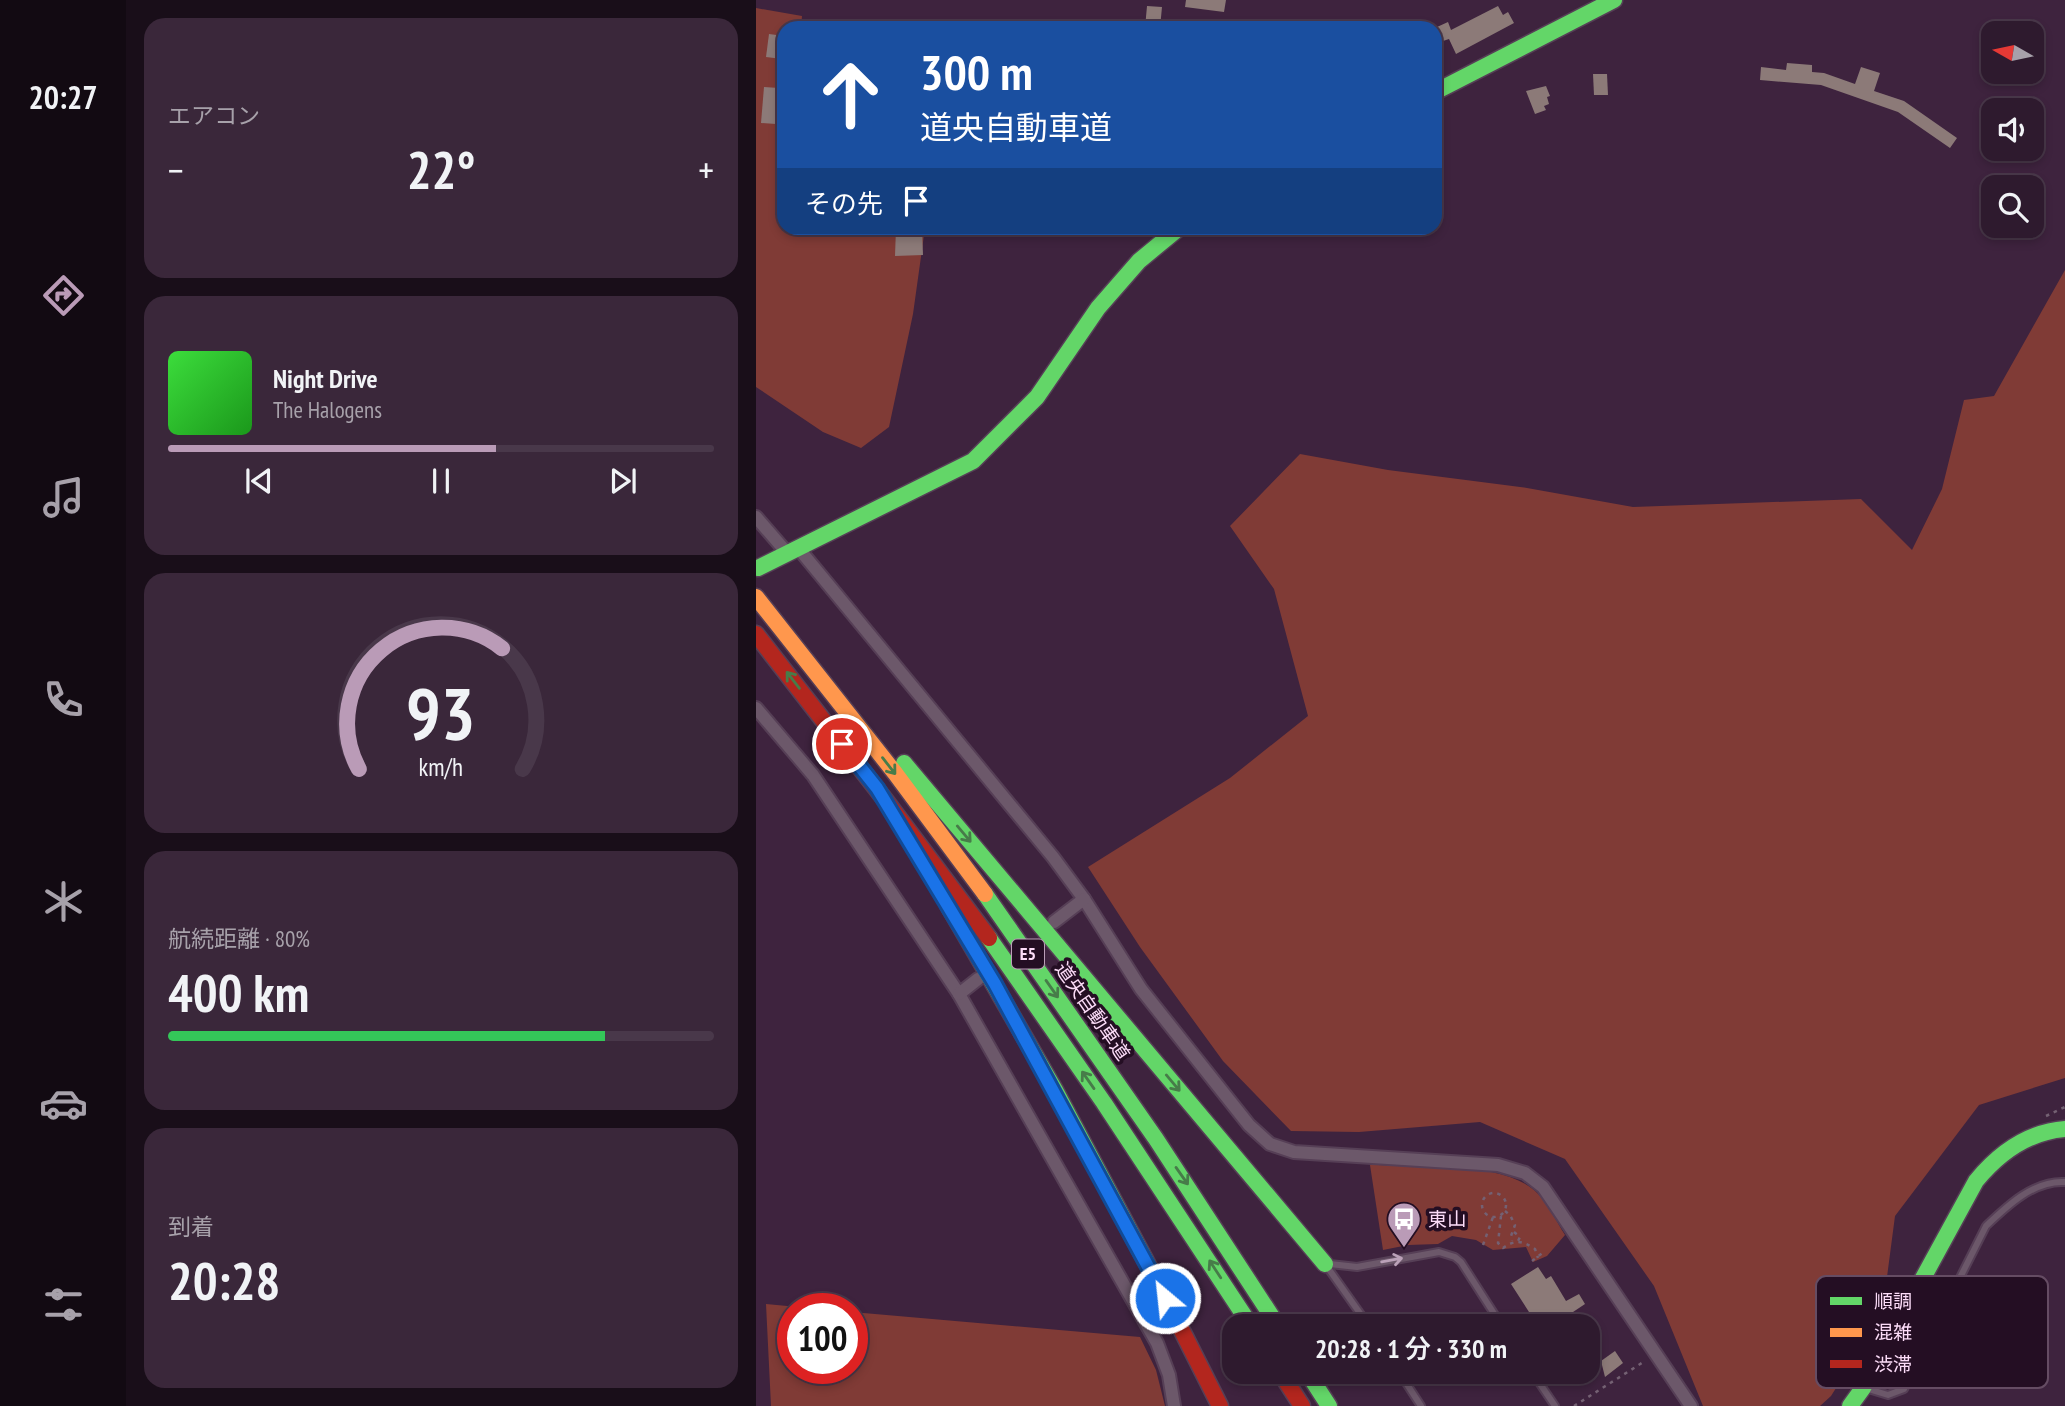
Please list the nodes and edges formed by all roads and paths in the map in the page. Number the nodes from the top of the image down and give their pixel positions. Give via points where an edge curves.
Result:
1 (1614, 0) edge
2 (1442, 88) edge
3 (1171, 235) edge
4 (756, 517) edge
5 (793, 552) junction
6 (758, 568) dead end
7 (756, 597) edge
8 (773, 617) junction
9 (756, 634) edge
10 (756, 708) edge
11 (877, 788) junction
12 (1084, 899) junction
13 (1055, 922) dead end
14 (978, 979) dead end
15 (959, 994) junction
16 (2065, 1129) edge
17 (2065, 1182) edge
18 (1505, 1211) junction
19 (1501, 1216) junction
20 (1493, 1217) junction
21 (1514, 1231) junction
22 (1516, 1242) junction
23 (1483, 1245) dead end
24 (1545, 1251) dead end
25 (1538, 1258) junction
26 (1532, 1261) dead end
27 (1325, 1264) junction
28 (1924, 1276) edge
29 (1961, 1276) edge
30 (1243, 1314) edge
31 (1270, 1314) edge
32 (1360, 1314) edge
33 (1494, 1314) edge
34 (1655, 1355) junction
35 (1288, 1384) edge
36 (1315, 1384) edge
37 (1407, 1384) edge
38 (1540, 1384) edge
39 (1863, 1388) joint
40 (1905, 1388) edge
41 (1174, 1406) edge
42 (1220, 1406) edge
43 (1302, 1406) edge
44 (1329, 1406) edge
45 (1421, 1406) edge
46 (1555, 1406) edge
47 (1574, 1406) edge
48 (1691, 1406) edge
49 (1850, 1406) edge

1 - 2 main road
3 - 5 main road via 1139,261 1098,308 1037,397 973,461
4 - 5 street
5 - 6 main road
5 - 12 street
7 - 8 main road, 道央自動車道 / E5
8 -> 27 main road via 893,750
8 -> 31 main road, 道央自動車道 / E5 via 1028,954
11 -> 9 main road, E5
10 - 15 street via 813,775
30 -> 11 main road, E5 via 1019,980
11 - 42 main road via 995,984
12 - 13 street
12 - 34 street via 1141,989 1249,1125 1270,1143 1294,1152 1459,1161 1525,1173 1543,1188
14 - 15 street
15 - 41 street via 1157,1343
16 - 28 main road via 2025,1140 1995,1158 1976,1181
17 - 29 lane via 2051,1181 2002,1210 1986,1226
18 - 19 path
18 - 20 path via 1505,1198 1490,1194 1482,1207
18 - 21 path via 1514,1221
19 - 20 path
19 - 22 path via 1498,1244 1503,1248
20 - 23 path
21 - 22 path via 1520,1237
21 - 22 path via 1510,1238
22 - 25 path via 1535,1249
24 - 25 path
25 - 26 path
27 - 32 lane
27 -> 33 lane via 1357,1267 1448,1254 1461,1262
34 - 47 path
34 - 48 street
35 - 43 main road
36 - 44 main road
37 - 45 lane
38 - 46 lane
39 - 40 lane via 1888,1395
39 - 49 main road

